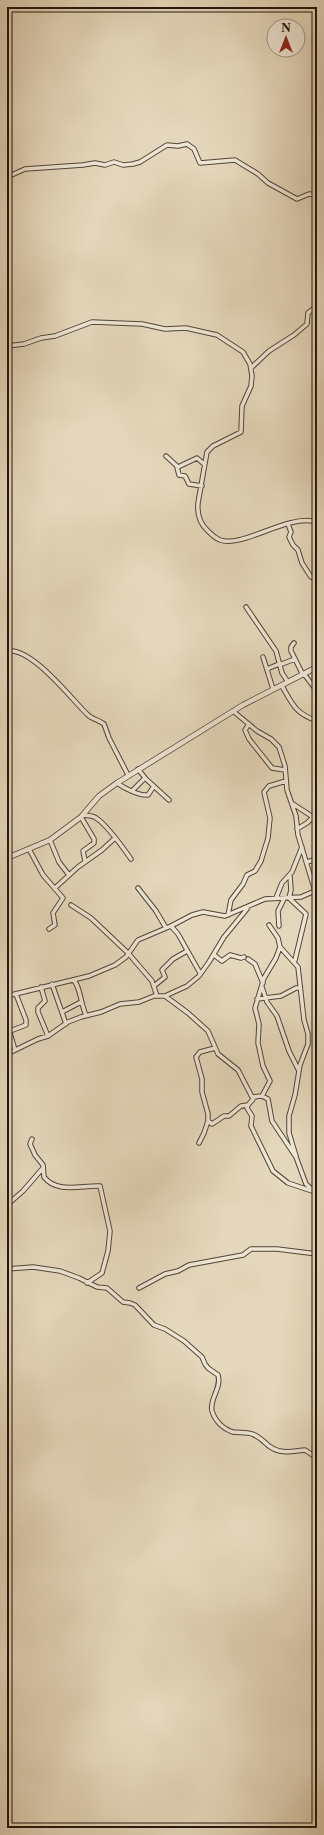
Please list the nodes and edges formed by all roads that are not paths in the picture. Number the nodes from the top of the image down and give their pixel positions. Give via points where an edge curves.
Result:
1 (7, 177) edge
2 (317, 195) edge
3 (317, 306) edge
4 (7, 346) edge
5 (251, 368) junction
6 (166, 456) dead end
7 (204, 464) junction
8 (177, 467) junction
9 (202, 486) junction
10 (288, 524) junction
11 (317, 526) edge
12 (317, 578) edge
13 (246, 607) dead end
14 (294, 643) dead end
15 (7, 651) edge
16 (263, 657) dead end
17 (295, 658) junction
18 (279, 664) junction
19 (317, 666) edge
20 (267, 669) junction
21 (303, 674) junction
22 (288, 682) junction
23 (282, 686) junction
24 (273, 689) junction
25 (317, 691) edge
26 (233, 711) junction
27 (317, 721) edge
28 (249, 724) junction
29 (138, 769) junction
30 (285, 770) junction
31 (128, 776) junction
32 (145, 778) junction
33 (286, 781) junction
34 (117, 782) junction
35 (154, 786) junction
36 (133, 790) junction
37 (169, 800) dead end
38 (292, 804) junction
39 (317, 813) edge
40 (82, 816) junction
41 (313, 817) junction
42 (298, 829) junction
43 (115, 838) junction
44 (50, 840) junction
45 (302, 846) junction
46 (29, 849) junction
47 (7, 858) edge
48 (317, 859) edge
49 (131, 860) dead end
50 (85, 861) junction
51 (307, 862) junction
52 (70, 875) junction
53 (290, 876) junction
54 (55, 888) junction
55 (138, 888) dead end
56 (316, 891) edge
57 (276, 898) junction
58 (286, 899) junction
59 (71, 905) dead end
60 (248, 908) junction
61 (228, 915) junction
62 (269, 925) dead end
63 (171, 926) junction
64 (279, 926) dead end
65 (166, 928) junction
66 (49, 929) dead end
67 (280, 947) junction
68 (187, 951) junction
69 (128, 953) junction
70 (214, 954) junction
71 (286, 955) junction
72 (244, 957) dead end
73 (248, 960) dead end
74 (295, 960) junction
75 (299, 970) junction
76 (200, 971) junction
77 (74, 980) junction
78 (52, 984) junction
79 (262, 985) junction
80 (154, 986) junction
81 (41, 987) junction
82 (300, 988) junction
83 (16, 994) junction
84 (7, 996) edge
85 (157, 996) junction
86 (166, 996) junction
87 (266, 998) junction
88 (257, 999) junction
89 (81, 1002) junction
90 (62, 1012) junction
91 (86, 1015) junction
92 (7, 1023) edge
93 (66, 1024) junction
94 (10, 1031) junction
95 (48, 1036) junction
96 (215, 1048) junction
97 (15, 1050) junction
98 (7, 1054) edge
99 (299, 1072) junction
100 (262, 1096) junction
101 (254, 1098) junction
102 (248, 1105) junction
103 (208, 1120) junction
104 (32, 1139) dead end
105 (198, 1143) dead end
106 (296, 1157) junction
107 (43, 1168) junction
108 (312, 1191) junction
109 (317, 1194) edge
110 (7, 1205) edge
111 (317, 1254) edge
112 (7, 1269) edge
113 (87, 1283) junction
114 (138, 1288) dead end
115 (317, 1458) edge

1 - 2 street via 25,169 94,163 105,165 114,162 123,165 133,164 167,145 187,144 194,149 200,163 233,160 296,199 309,194
3 - 5 street via 309,312 306,324 269,350
4 - 5 street via 55,336 92,322 142,324 165,329 186,328 217,335 245,354
5 - 7 street via 251,388 242,406 241,432 213,446 207,452
6 - 8 street
7 - 8 street via 196,458
7 - 9 street
8 - 9 street via 179,475 185,476 188,483
9 - 10 street via 198,507 200,520 204,527 220,540 242,539
10 - 11 street via 313,521
10 - 12 street via 291,543 298,550 310,577
13 - 18 street via 276,651
14 - 17 street via 290,650
15 - 31 street via 15,650 31,660 73,698 88,716 104,724
16 - 20 street
17 - 18 street
17 - 21 street
18 - 20 street
18 - 22 street
19 - 21 street
20 - 24 street
21 - 22 street
21 - 25 street
22 - 23 street
23 - 24 street
23 - 27 street via 299,712
24 - 26 street
26 - 28 street
26 - 29 street
28 - 30 street via 276,743
28 - 30 street via 245,732 251,743 272,768
29 - 31 street
29 - 32 street
30 - 33 street
31 - 34 street
32 - 35 street
32 - 36 street
33 - 38 street
33 - 61 street via 269,786 264,792 270,818 268,838 261,861 231,900
34 - 36 street via 124,788
34 - 40 street
35 - 36 street via 147,795
35 - 37 street
38 - 41 street
38 - 42 street
39 - 41 street
40 - 43 street via 95,817
40 - 44 street
40 - 50 street via 94,840 94,843 82,851
41 - 42 street
42 - 45 street
43 - 49 street
43 - 50 street
44 - 46 street
44 - 52 street via 59,862
45 - 51 street
45 - 53 street
46 - 47 street
46 - 54 street via 43,875
48 - 51 street
50 - 52 street
51 - 56 street
52 - 54 street
53 - 57 street via 282,883
53 - 58 street via 291,890
54 - 66 street via 63,900 53,913 55,925
55 - 65 street
56 - 58 street
57 - 58 street
57 - 60 street via 265,899
58 - 64 street via 278,911
58 - 74 street via 306,914
59 - 69 street via 91,918
60 - 61 street
60 - 70 street via 224,937
61 - 63 street via 199,913
62 - 67 street via 278,938
63 - 65 street
63 - 68 street
65 - 69 street via 138,940
67 - 71 street
67 - 79 street
68 - 76 street
68 - 80 street via 165,965 162,971 165,977
69 - 77 street via 115,965
69 - 80 street
70 - 72 street via 222,961 230,955
70 - 76 street
71 - 74 street
71 - 75 street
73 - 79 street via 255,964
74 - 75 street via 300,966
75 - 82 street
76 - 86 street via 187,986
77 - 78 street
77 - 89 street via 78,984
78 - 81 street
78 - 90 street
79 - 87 street
79 - 88 street
80 - 85 street
81 - 83 street
81 - 95 street via 45,1000 38,1008 38,1012
82 - 87 street via 281,996
82 - 99 street via 309,1040
83 - 84 street
83 - 94 street via 26,1024
85 - 86 street
85 - 91 street
86 - 96 street via 208,1031
87 - 88 street
87 - 99 street via 277,1016
88 - 100 street via 255,1008 258,1043 263,1066 270,1081
89 - 90 street
89 - 91 street
90 - 93 street
91 - 93 street
92 - 94 street
93 - 95 street
94 - 97 street
95 - 97 street
96 - 101 street via 238,1070
96 - 103 street via 200,1052 196,1056
97 - 98 street
99 - 106 street via 289,1116 289,1133
100 - 101 street
100 - 106 street via 268,1099 272,1121
101 - 102 street
102 - 103 street via 241,1106 229,1116 224,1116 212,1124
102 - 108 street via 252,1116 251,1126 273,1171 288,1183
103 - 105 street
104 - 107 street via 30,1144
106 - 108 street via 304,1180
107 - 110 street
107 - 113 street via 45,1179 56,1186 100,1186 110,1232 108,1251 102,1273
108 - 109 street
111 - 114 street via 277,1249 251,1250 243,1255 189,1265
112 - 113 street via 33,1267 60,1271
113 - 115 street via 107,1288 123,1302 135,1305 154,1325 172,1332 202,1356 205,1364 220,1380 212,1410 221,1426 234,1432 254,1434 269,1446 282,1451 292,1453 305,1450

